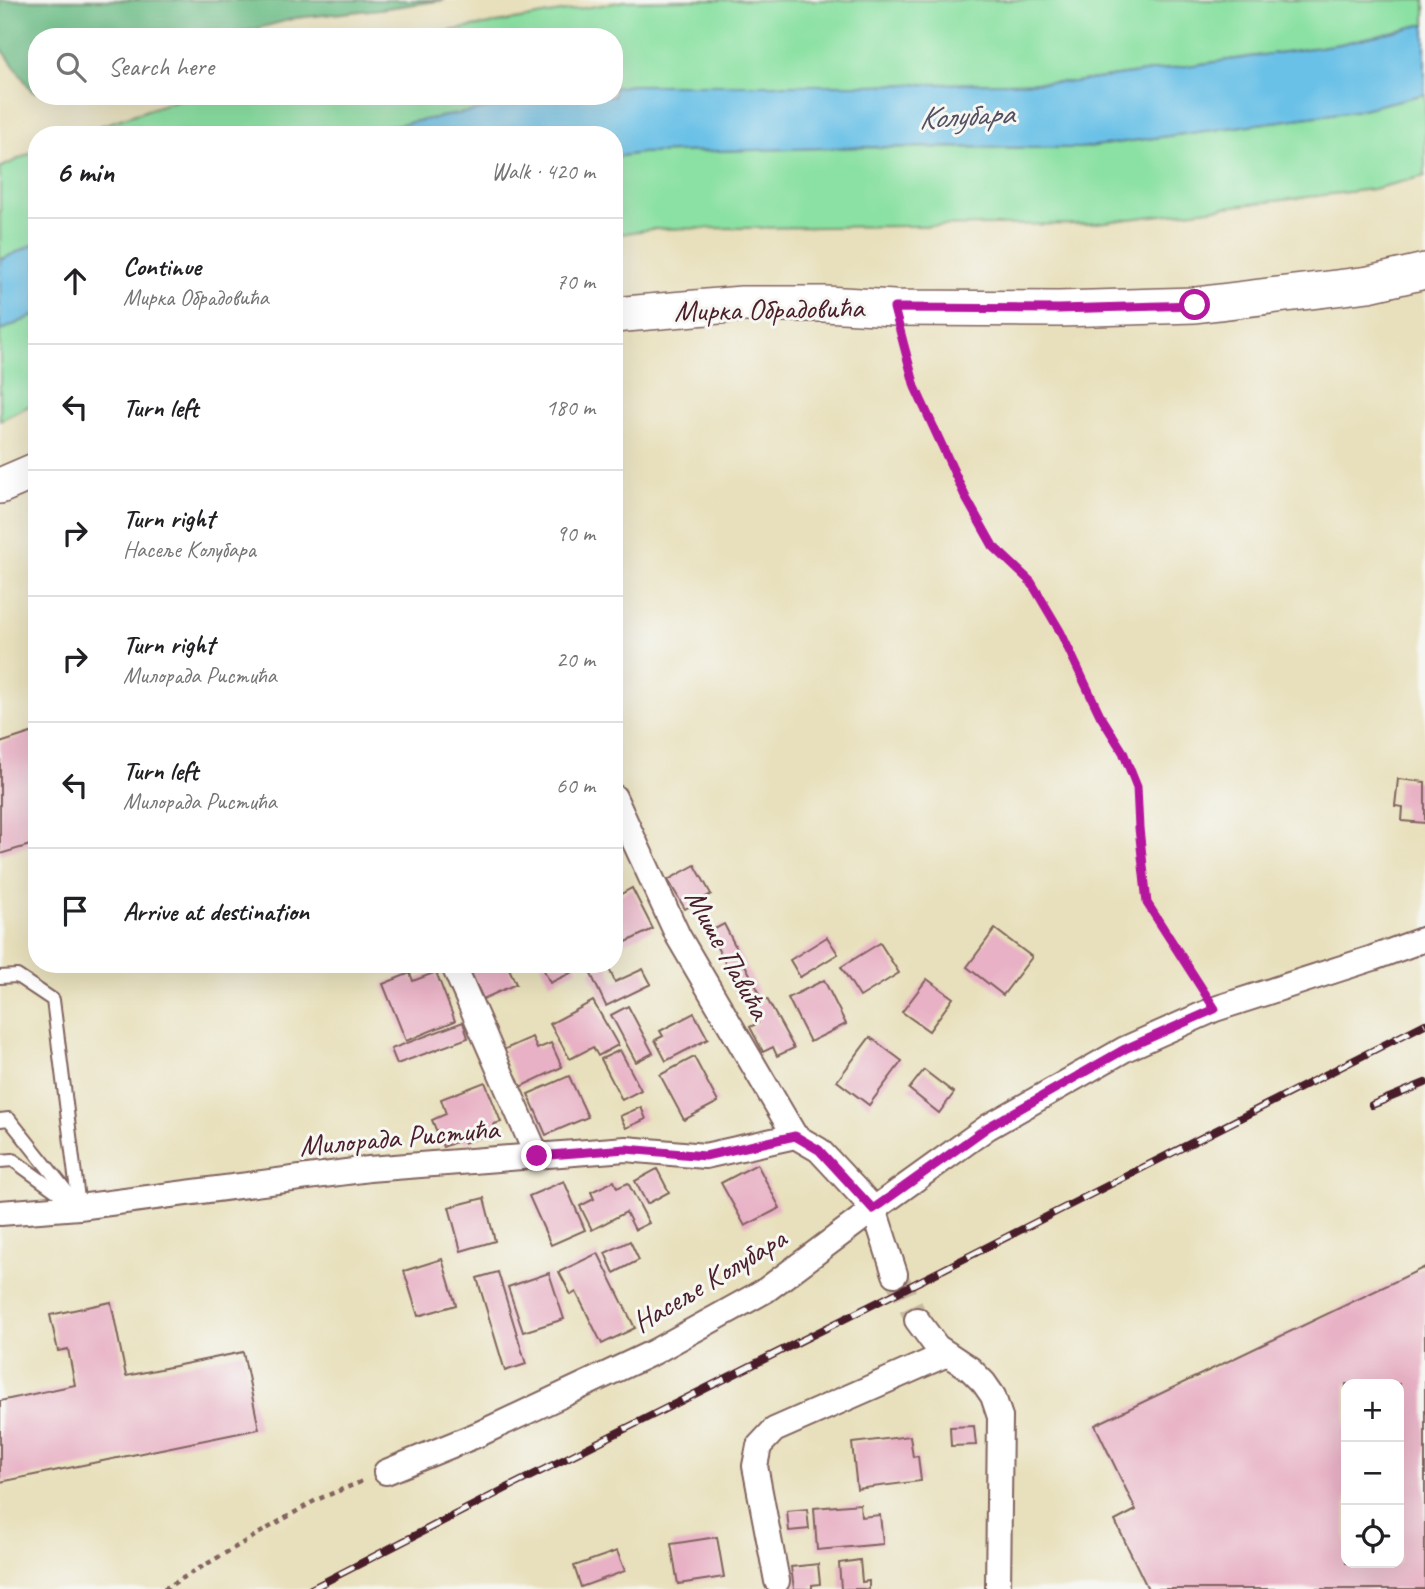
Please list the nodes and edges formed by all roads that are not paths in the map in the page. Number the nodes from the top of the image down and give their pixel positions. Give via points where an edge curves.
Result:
1 (1425, 271) edge
2 (623, 314) edge
3 (28, 474) edge
4 (0, 486) edge
5 (623, 817) edge
6 (1425, 939) edge
7 (457, 973) edge
8 (0, 977) edge
9 (0, 1119) edge
10 (795, 1136) junction
11 (537, 1156) junction
12 (0, 1161) edge
13 (79, 1207) junction
14 (873, 1209) junction
15 (0, 1213) edge
16 (895, 1274) tunnel mouth
17 (917, 1320) tunnel mouth
18 (947, 1354) junction
19 (386, 1472) road end
20 (777, 1581) dead end
21 (998, 1589) edge

1 - 2 street, Мирка Обрадовића via 1369,284 1195,305 1059,309 742,304
3 - 4 street
5 - 10 street, Мише Павића via 678,936
6 - 14 street, Насеље Колубара via 1215,1009 1125,1049 988,1127
7 - 11 street
8 - 13 lane via 17,976 53,1000
9 - 13 lane via 9,1119
10 - 11 street, Милорада Ристића via 705,1156 626,1149
10 - 14 street via 819,1150
11 - 13 street, Милорада Ристића via 369,1169
12 - 13 lane via 13,1160
13 - 15 street, Милорада Ристића
14 - 16 street
14 - 19 street, Насеље Колубара via 766,1290 665,1346 479,1434
17 - 18 street
18 - 20 street via 774,1430 759,1446 755,1466
18 - 21 street via 984,1383 1000,1417

